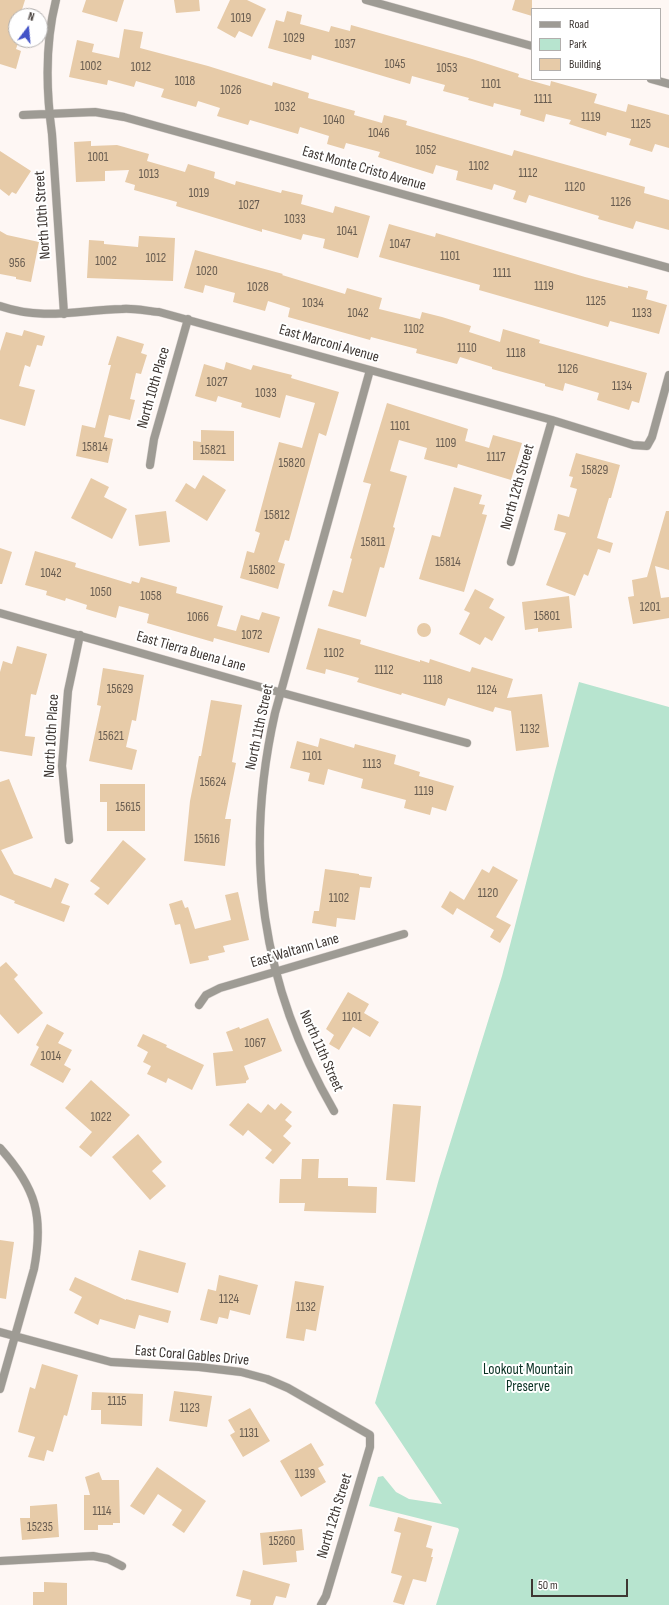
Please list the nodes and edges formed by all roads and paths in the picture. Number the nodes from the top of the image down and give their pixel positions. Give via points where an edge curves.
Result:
1 (56, 0) edge
2 (366, 0) edge
3 (531, 46) edge
4 (654, 80) edge
5 (669, 84) edge
6 (49, 114) junction
7 (23, 115) dead end
8 (669, 268) edge
9 (0, 306) edge
10 (64, 314) junction
11 (188, 319) junction
12 (370, 370) junction
13 (669, 375) edge
14 (552, 420) junction
15 (150, 465) dead end
16 (511, 562) dead end
17 (0, 613) edge
18 (80, 635) junction
19 (281, 692) junction
20 (467, 743) dead end
21 (69, 840) dead end
22 (404, 934) dead end
23 (275, 971) junction
24 (199, 1005) dead end
25 (334, 1111) dead end
26 (0, 1148) edge
27 (0, 1332) edge
28 (14, 1336) junction
29 (0, 1389) edge
30 (370, 1435) joint
31 (0, 1561) edge
32 (122, 1566) dead end
33 (321, 1605) edge

1 - 6 street, North 10th Street via 48,50
2 - 3 street
4 - 5 street
6 - 7 street
6 - 8 street, East Monte Cristo Avenue via 95,112 124,117
6 - 10 street, North 10th Street
9 - 10 street, East Marconi Avenue via 14,311
10 - 11 street, East Marconi Avenue via 123,308 159,312
11 - 12 street, East Marconi Avenue
11 - 15 street, North 10th Place via 154,439
12 - 14 street, East Marconi Avenue
12 - 19 street, North 11th Street
13 - 14 street, East Marconi Avenue via 652,437 647,446 633,445
14 - 16 street, North 12th Street
17 - 18 street, East Tierra Buena Lane
18 - 19 street, East Tierra Buena Lane
18 - 21 street, North 10th Place via 68,690 62,766
19 - 20 street, East Tierra Buena Lane
19 - 23 street, North 11th Street via 267,749 259,828 265,921
22 - 23 street, East Waltann Lane
23 - 24 street, East Waltann Lane via 220,988 206,995
23 - 25 street, North 11th Street via 294,1031
26 - 28 street via 21,1172 30,1189 36,1207 38,1227 34,1269
27 - 28 street, East Coral Gables Drive
28 - 29 street
28 - 30 street, East Coral Gables Drive via 111,1362 200,1367 254,1375 288,1388
30 - 33 street, North 12th Street via 370,1447 326,1596
31 - 32 street via 93,1556 108,1559

